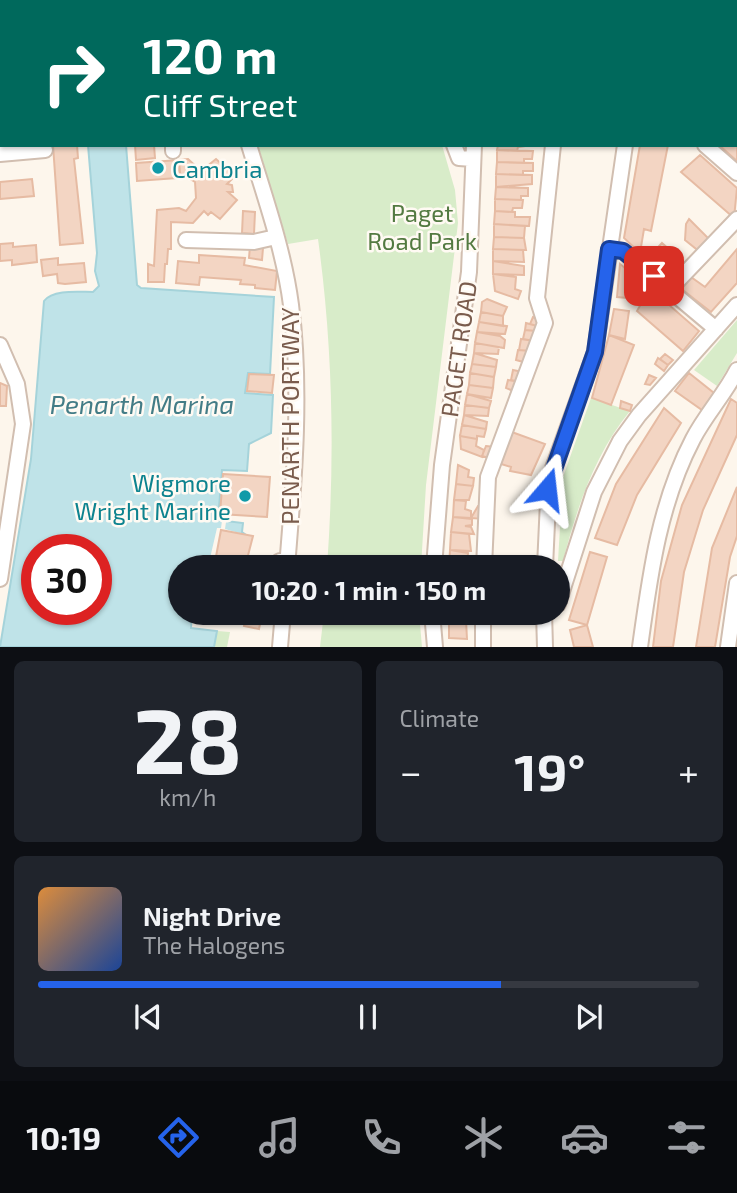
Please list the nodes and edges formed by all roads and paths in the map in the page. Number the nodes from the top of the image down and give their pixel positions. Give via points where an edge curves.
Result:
1 (250, 147) edge
2 (455, 147) edge
3 (552, 147) edge
4 (625, 147) edge
5 (707, 147) edge
6 (45, 149) dead end
7 (474, 152) edge
8 (0, 154) edge
9 (737, 173) edge
10 (737, 219) edge
11 (276, 237) junction
12 (186, 240) dead end
13 (609, 249) junction
14 (670, 289) junction
15 (737, 305) edge
16 (716, 328) junction
17 (0, 345) edge
18 (737, 370) edge
19 (732, 390) edge
20 (288, 555) edge
21 (435, 555) edge
22 (485, 555) edge
23 (546, 555) edge
24 (570, 567) edge
25 (0, 579) edge
26 (737, 583) edge
27 (282, 625) edge
28 (433, 625) edge
29 (483, 625) edge
30 (544, 625) edge
31 (280, 647) edge
32 (435, 647) edge
33 (484, 647) edge
34 (545, 647) edge
35 (640, 647) edge
36 (728, 647) edge

1 - 11 street, PENARTH PORTWAY
2 - 7 street, PAGET ROAD via 459,158
3 - 22 street via 537,298 545,323 488,477
4 - 13 street
5 - 9 street
6 - 8 street
7 - 21 street, PAGET ROAD via 469,272 443,456
10 - 14 street
11 - 12 street via 254,242
11 - 20 street, PENARTH PORTWAY via 293,331 294,465
13 - 14 street via 623,251
13 - 23 street via 595,352 549,479
14 - 16 street
15 - 16 street
16 - 24 street via 620,441 594,492
17 - 25 street via 18,384 23,424
18 - 19 street
19 - 35 street via 693,439 669,494 654,547
26 - 36 street
27 - 31 street
28 - 32 street
29 - 33 street
30 - 34 street

